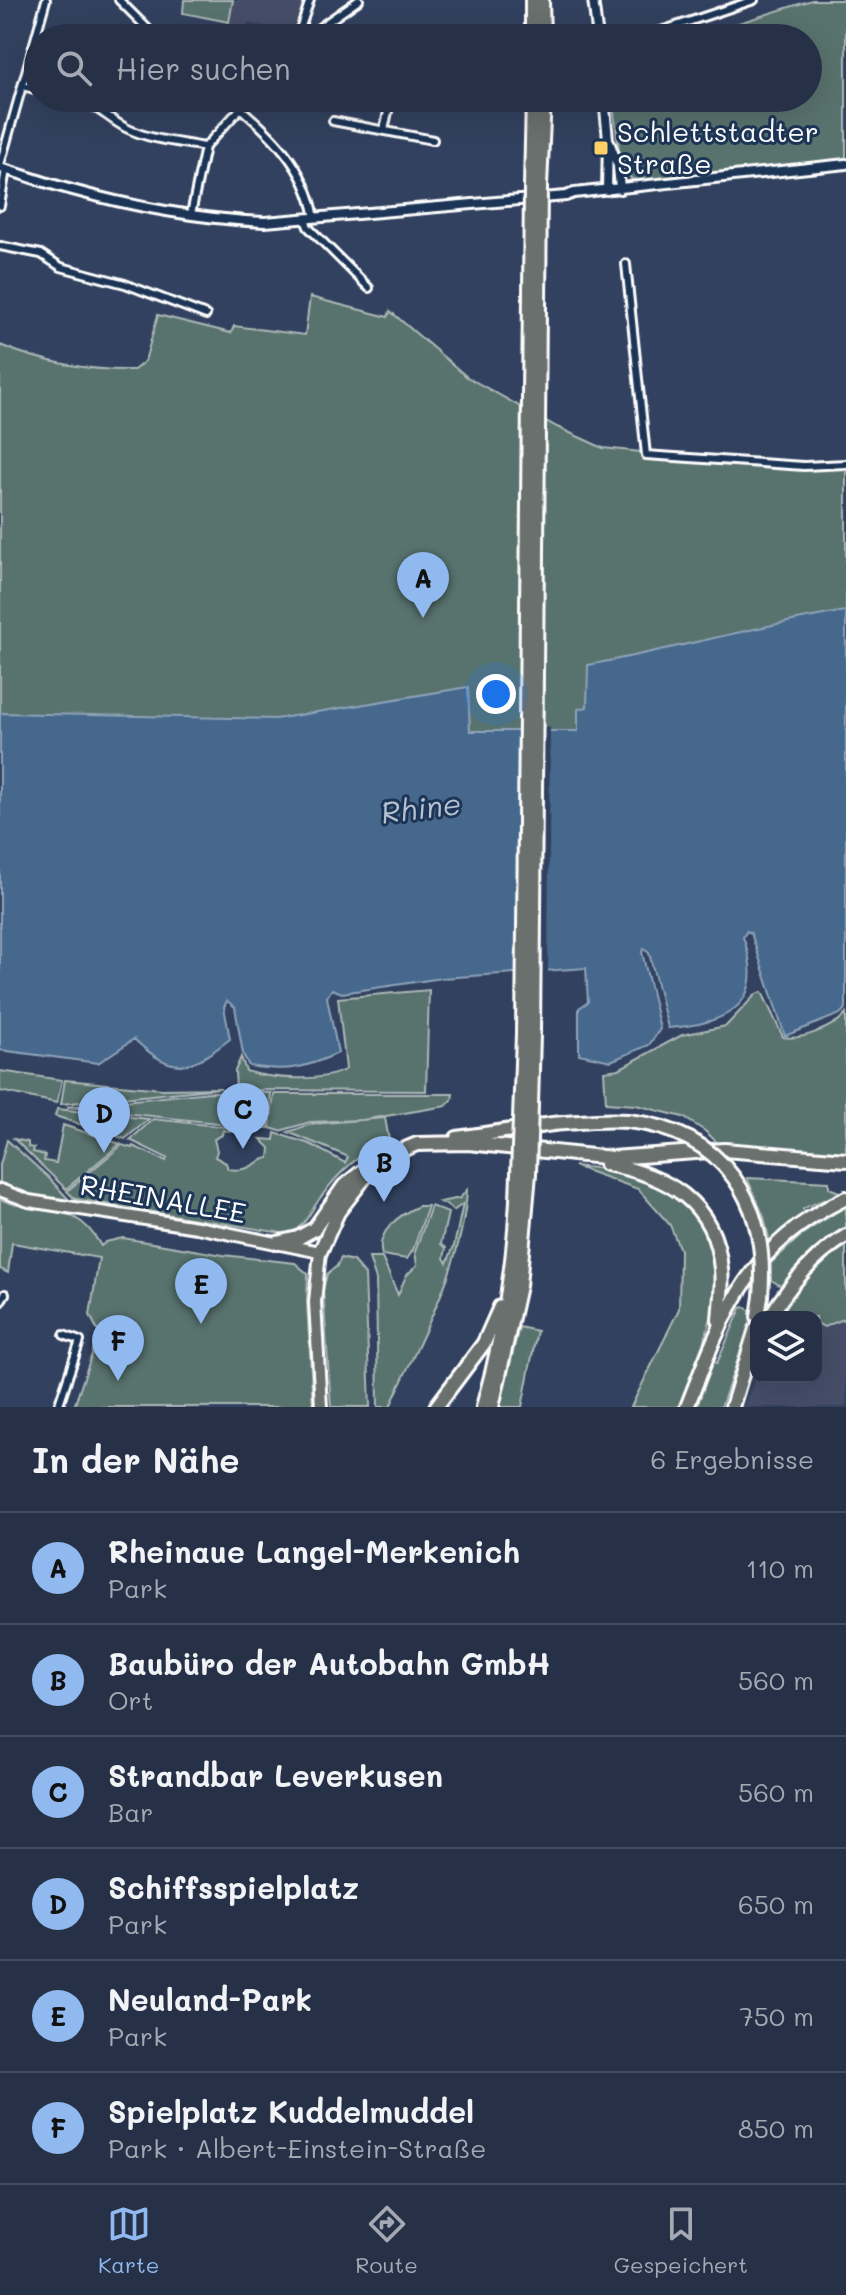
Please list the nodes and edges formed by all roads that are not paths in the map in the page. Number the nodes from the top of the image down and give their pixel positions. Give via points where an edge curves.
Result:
1 (46, 0) edge
2 (119, 0) edge
3 (310, 0) edge
4 (359, 0) edge
5 (593, 0) edge
6 (754, 0) edge
7 (534, 1) edge
8 (40, 24) edge
9 (143, 24) edge
10 (302, 24) edge
11 (325, 24) edge
12 (533, 24) edge
13 (540, 24) edge
14 (596, 24) edge
15 (682, 24) edge
16 (24, 82) edge
17 (23, 86) joint
18 (103, 112) edge
19 (238, 112) edge
20 (244, 112) edge
21 (388, 112) edge
22 (533, 112) edge
23 (543, 112) edge
24 (605, 112) edge
25 (333, 121) dead end
26 (384, 130) junction
27 (608, 139) junction
28 (433, 140) dead end
29 (205, 147) junction
30 (846, 164) edge
31 (2, 167) edge
32 (536, 186) junction
33 (620, 189) junction
34 (607, 190) junction
35 (0, 206) edge
36 (191, 214) junction
37 (310, 218) junction
38 (0, 246) edge
39 (626, 264) dead end
40 (369, 288) dead end
41 (206, 315) dead end
42 (846, 464) edge
43 (427, 1142) junction
44 (595, 1162) junction
45 (846, 1162) edge
46 (524, 1174) junction
47 (0, 1190) edge
48 (846, 1198) edge
49 (334, 1203) junction
50 (846, 1236) edge
51 (277, 1243) junction
52 (320, 1252) junction
53 (513, 1266) junction
54 (5, 1294) dead end
55 (0, 1302) edge
56 (759, 1311) edge
57 (774, 1311) edge
58 (719, 1323) junction
59 (64, 1335) dead end
60 (750, 1349) edge
61 (750, 1363) edge
62 (58, 1407) edge
63 (321, 1407) edge
64 (436, 1407) edge
65 (483, 1407) edge
66 (492, 1407) edge
67 (687, 1407) edge
68 (733, 1407) edge

1 - 8 street
2 - 9 street
3 - 10 street
4 - 11 street
5 - 14 street
6 - 15 street
7 - 12 highway
7 - 13 highway
16 - 17 street
17 - 31 street
18 - 29 street via 142,135
19 - 29 street
20 - 37 street via 297,167 310,196
21 - 26 street
22 - 32 highway
23 - 32 highway
24 - 27 street
25 - 26 street
26 - 28 street
27 - 33 street
27 - 34 street
29 - 36 street
30 - 33 street
31 - 35 street
31 - 36 street via 66,189
32 - 46 highway, bridge via 533,1035
33 - 34 street
34 - 37 street
36 - 37 street via 265,222
37 - 40 street via 308,227
38 - 41 street via 41,254 61,267
39 - 42 street via 646,455
43 - 45 highway via 612,1158 724,1150
43 - 49 highway via 374,1162 344,1186
43 - 56 highway, bridge via 553,1124 624,1121 676,1132 707,1150 735,1179 754,1214 762,1255
44 - 45 highway via 632,1164 731,1154
44 - 52 highway via 466,1147 413,1150 387,1161 358,1184
44 - 58 highway via 653,1175 693,1204 719,1252
46 - 53 highway
46 - 66 highway via 519,1286
47 - 51 main road, RHEINALLEE via 29,1201
48 - 58 highway via 806,1220 776,1245
49 - 51 highway via 309,1233
49 - 52 highway via 320,1232
50 - 57 highway via 808,1266
51 - 52 main road, RHEINALLEE
52 - 63 main road via 315,1302
53 - 64 highway via 491,1332
53 - 65 highway
54 - 55 street
58 - 67 highway
59 - 62 street via 80,1341
60 - 68 highway
61 - 68 highway

